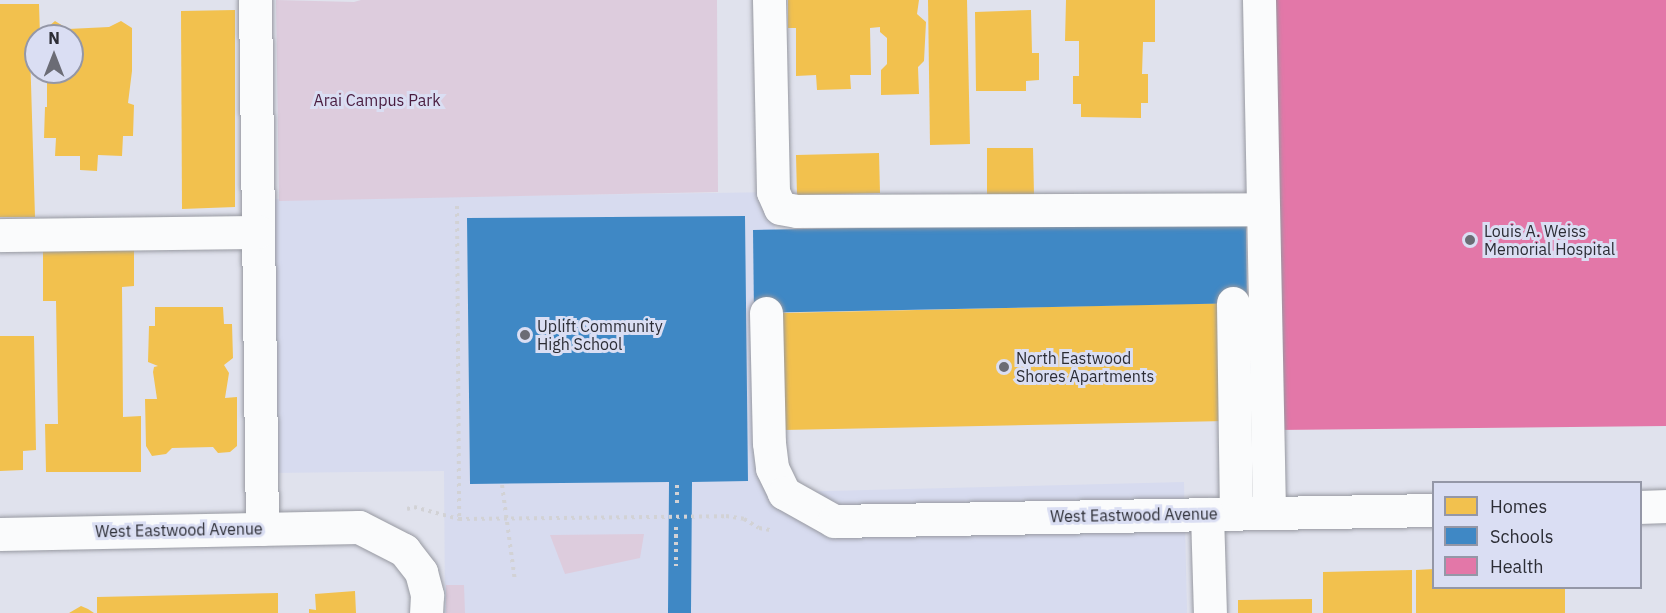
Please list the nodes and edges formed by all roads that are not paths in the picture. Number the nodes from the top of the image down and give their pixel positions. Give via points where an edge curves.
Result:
1 (255, 0) edge
2 (769, 0) edge
3 (1259, 0) edge
4 (1263, 210) junction
5 (258, 232) junction
6 (0, 235) edge
7 (1233, 303) dead end
8 (766, 313) dead end
9 (1666, 506) edge
10 (1642, 507) edge
11 (1432, 510) edge
12 (1269, 513) junction
13 (1222, 514) junction
14 (261, 529) junction
15 (0, 534) edge
16 (426, 613) edge
17 (1210, 613) edge

1 - 5 street
2 - 4 street via 773,192 780,208
3 - 4 street
4 - 12 street
5 - 6 street
5 - 14 street
7 - 13 street
8 - 13 street, West Eastwood Avenue via 772,468 784,493 834,521
9 - 10 street
11 - 12 street, West Eastwood Avenue
12 - 13 street, West Eastwood Avenue
13 - 17 street
14 - 15 street, West Eastwood Avenue
14 - 16 street, West Eastwood Avenue via 359,527 404,550 421,572 427,595

